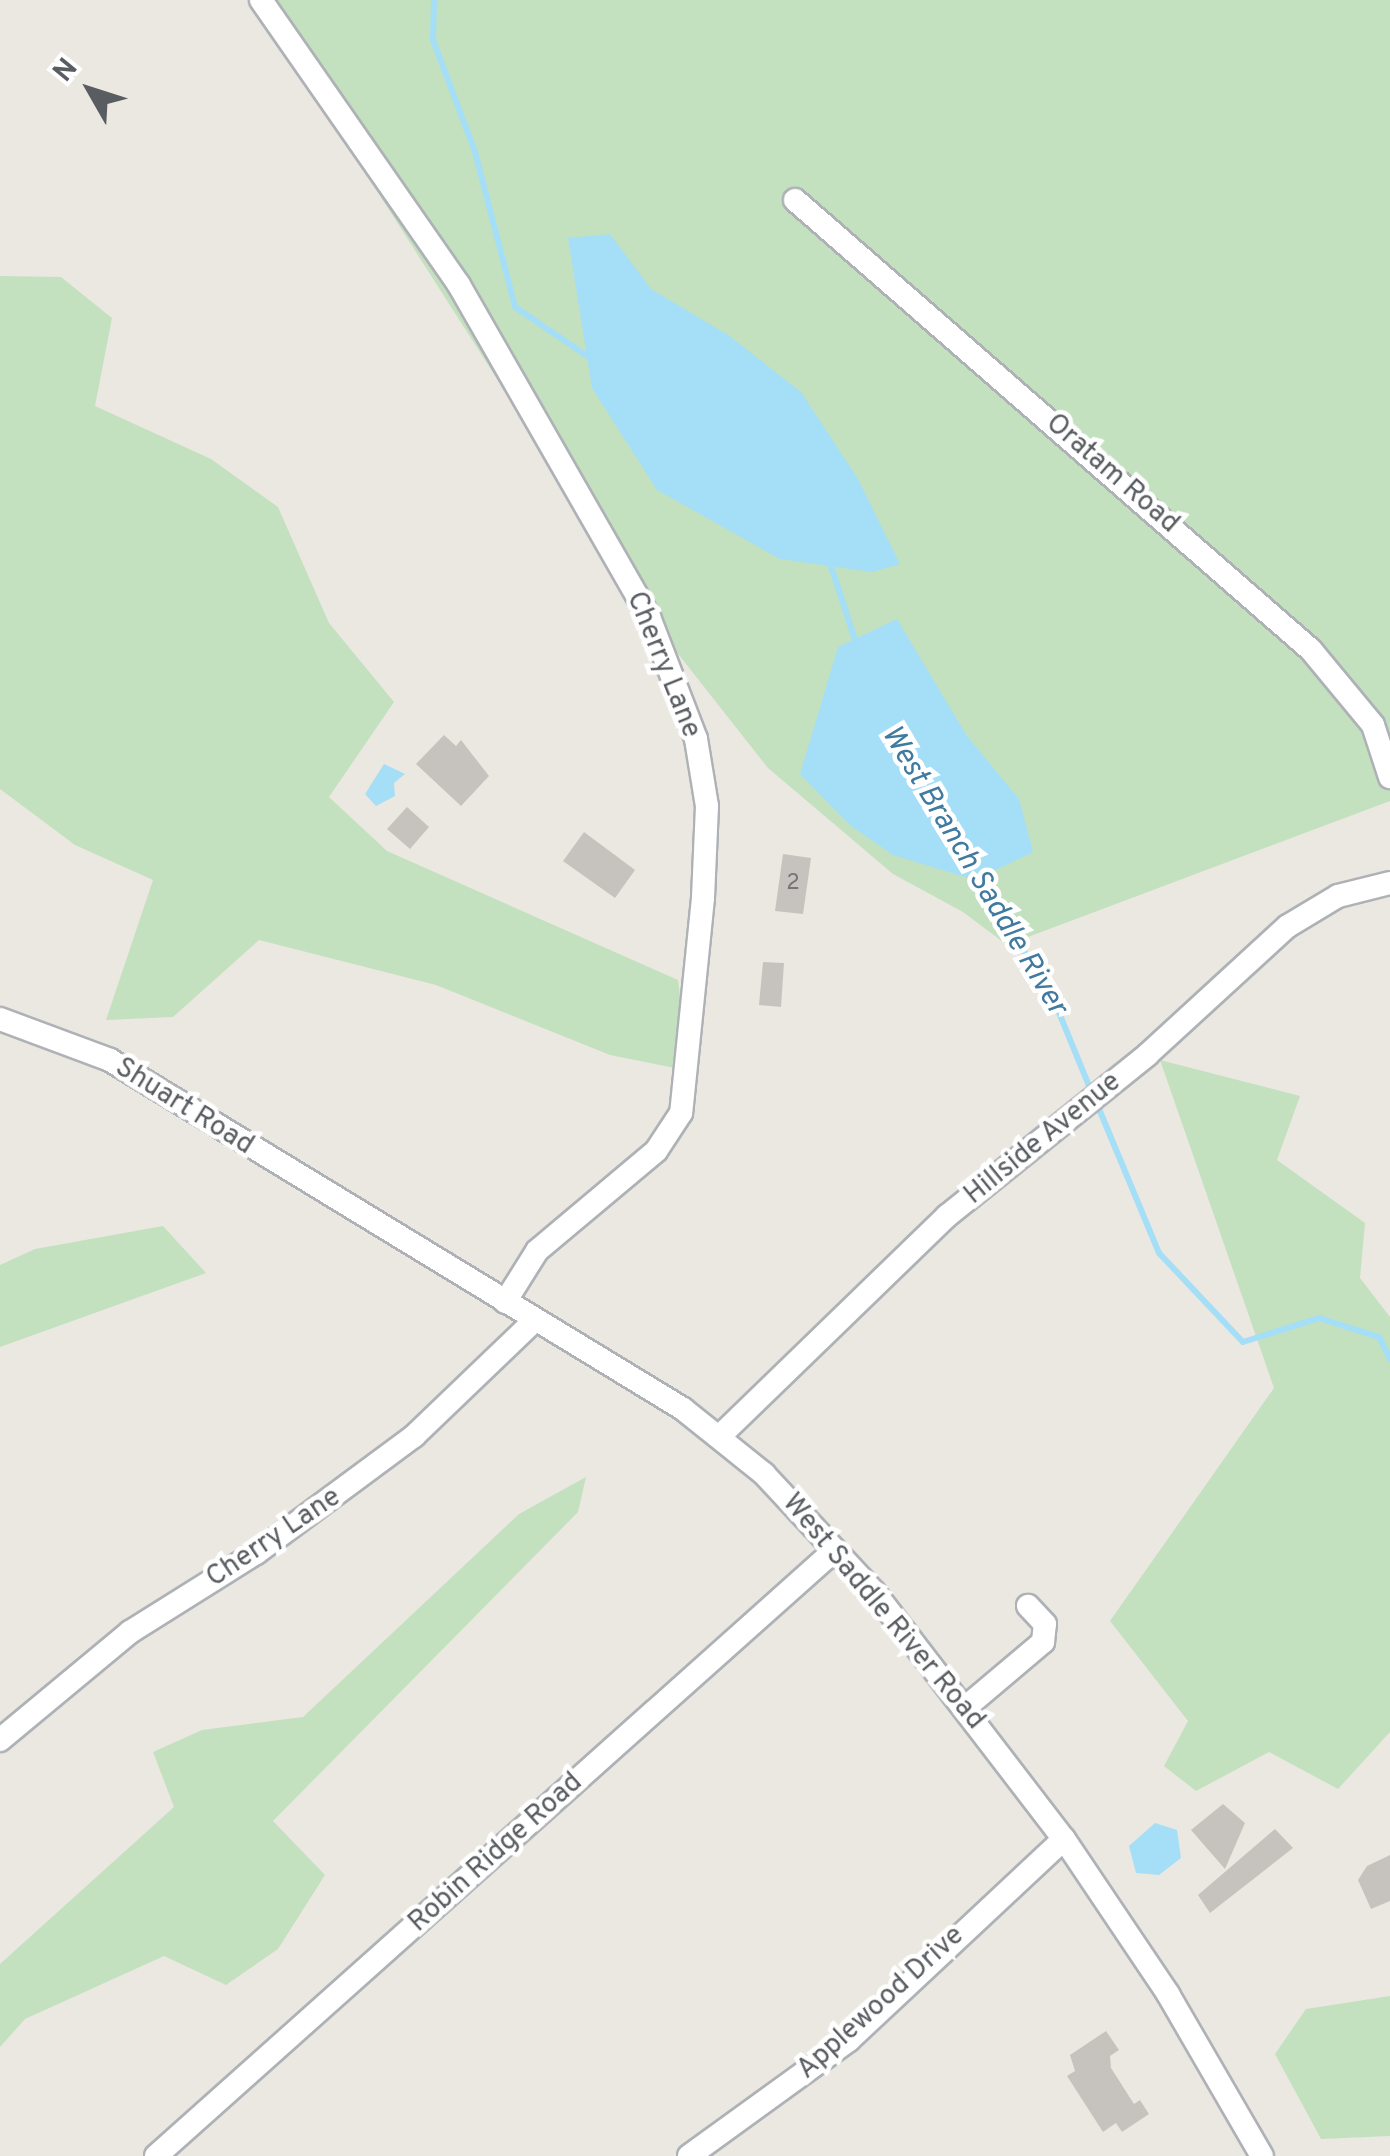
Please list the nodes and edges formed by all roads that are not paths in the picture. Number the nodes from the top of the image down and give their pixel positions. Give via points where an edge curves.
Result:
1 (260, 0) edge
2 (795, 200) dead end
3 (1390, 777) edge
4 (1390, 883) edge
5 (0, 1019) edge
6 (358, 1216) joint
7 (505, 1302) junction
8 (535, 1320) junction
9 (721, 1435) junction
10 (835, 1550) junction
11 (1028, 1606) dead end
12 (966, 1707) junction
13 (0, 1740) edge
14 (1064, 1839) junction
15 (156, 2156) edge
16 (689, 2156) edge
17 (1262, 2156) edge

1 - 7 street, Cherry Lane via 458,285 649,617 696,740 706,806 682,1113 665,1140 537,1252
2 - 3 street, Oratam Road via 1312,650 1374,724
4 - 9 street, Hillside Avenue via 1338,896 1288,926 1072,1119 947,1216
5 - 6 street, Shuart Road via 110,1060
6 - 7 street, West Saddle River Road
7 - 8 street, West Saddle River Road
8 - 9 street, West Saddle River Road
8 - 13 street, Cherry Lane via 400,1448 256,1554 130,1632
9 - 10 street, West Saddle River Road
10 - 12 street, West Saddle River Road
10 - 15 street, Robin Ridge Road
11 - 12 street via 1045,1624 1043,1642
12 - 14 street, West Saddle River Road
14 - 16 street, Applewood Drive via 849,2040
14 - 17 street, West Saddle River Road via 1168,1994

